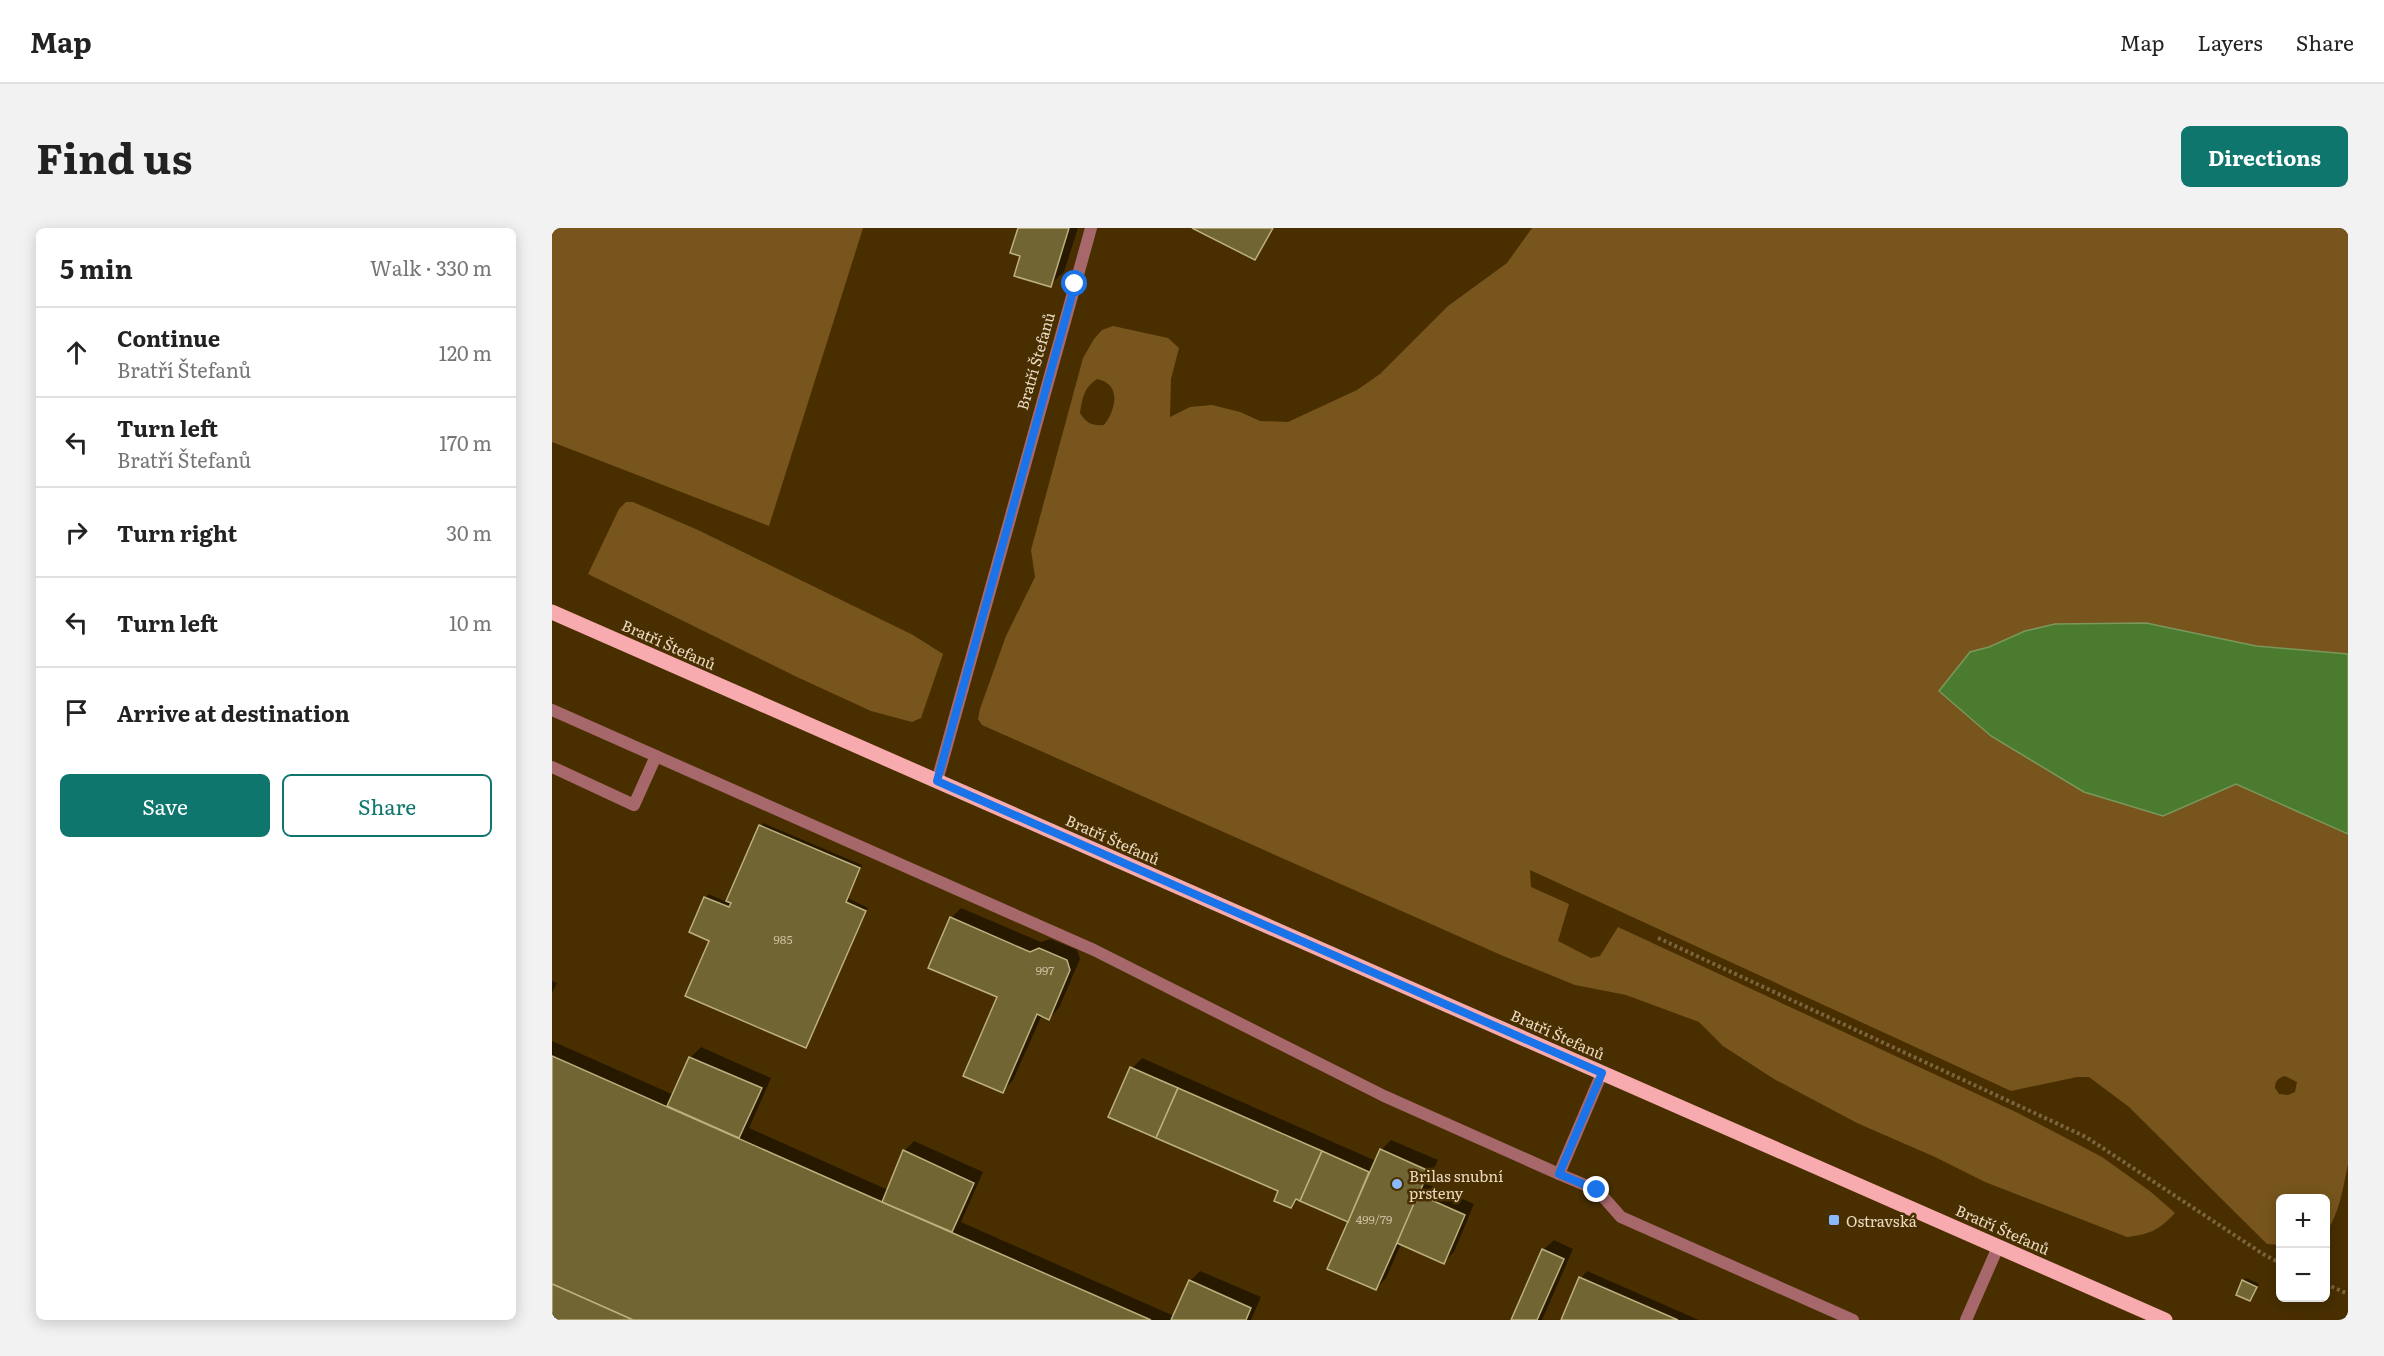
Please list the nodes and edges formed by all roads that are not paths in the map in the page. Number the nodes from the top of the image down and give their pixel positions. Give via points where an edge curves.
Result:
1 (1091, 228) edge
2 (552, 612) edge
3 (552, 710) edge
4 (656, 756) junction
5 (552, 767) edge
6 (937, 781) junction
7 (1602, 1073) junction
8 (1559, 1174) junction
9 (1998, 1247) junction
10 (1854, 1320) edge
11 (1966, 1320) edge
12 (2165, 1320) edge

1 - 6 street, Bratří Štefanů
2 - 6 main road, Bratří Štefanů
3 - 4 street
4 - 5 street via 634,805
4 - 8 street via 1094,950 1384,1096
6 - 7 main road, Bratří Štefanů
7 - 8 street
7 - 9 main road, Bratří Štefanů
8 - 10 street via 1597,1190 1621,1217
9 - 11 street
9 - 12 main road, Bratří Štefanů

